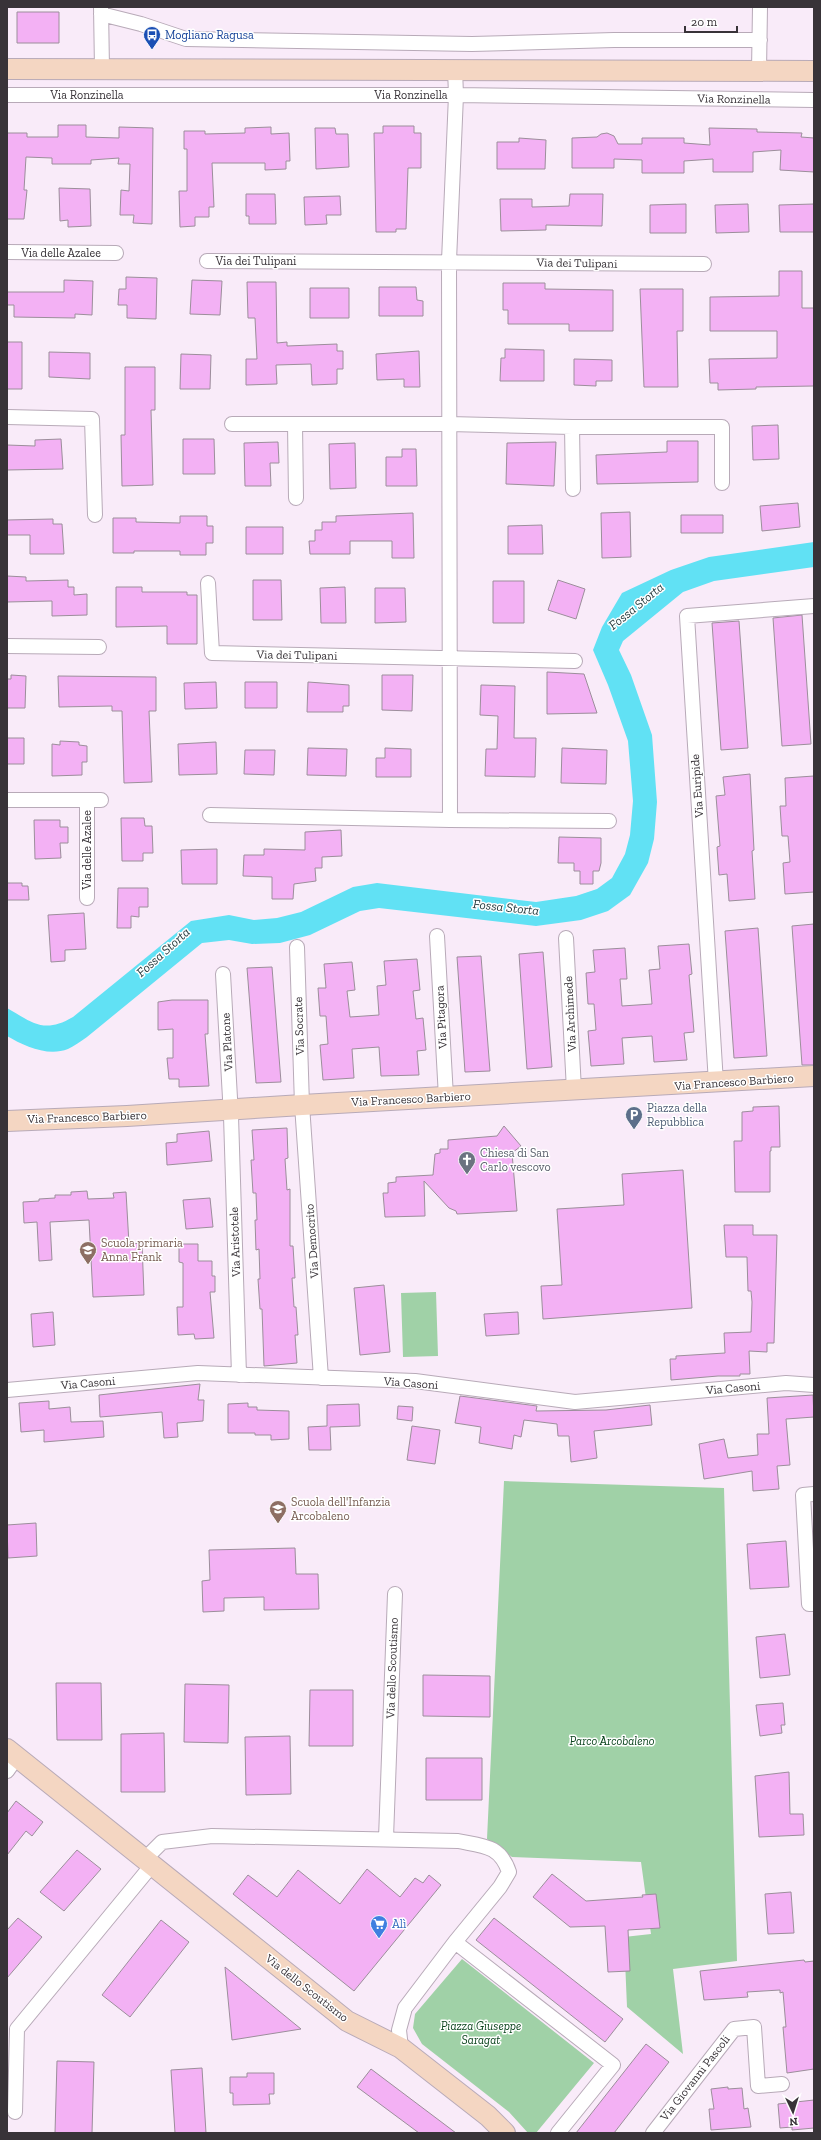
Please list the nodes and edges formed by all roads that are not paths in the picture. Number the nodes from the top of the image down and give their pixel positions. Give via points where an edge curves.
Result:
1 (760, 7) edge
2 (101, 11) edge
3 (760, 40) junction
4 (7, 69) edge
5 (102, 69) junction
6 (455, 69) junction
7 (760, 71) junction
8 (814, 71) edge
9 (7, 95) edge
10 (456, 95) junction
11 (814, 100) edge
12 (7, 252) edge
13 (116, 253) dead end
14 (207, 261) dead end
15 (449, 262) junction
16 (704, 264) dead end
17 (7, 417) edge
18 (232, 424) dead end
19 (295, 424) junction
20 (449, 424) junction
21 (572, 427) junction
22 (722, 483) dead end
23 (573, 489) dead end
24 (296, 498) dead end
25 (95, 515) dead end
26 (208, 583) dead end
27 (814, 606) edge
28 (7, 646) edge
29 (99, 647) dead end
30 (451, 658) junction
31 (575, 661) dead end
32 (7, 800) edge
33 (210, 814) dead end
34 (450, 820) junction
35 (608, 821) dead end
36 (87, 898) dead end
37 (437, 936) dead end
38 (566, 938) dead end
39 (297, 946) dead end
40 (223, 974) dead end
41 (814, 1076) edge
42 (716, 1083) junction
43 (574, 1090) junction
44 (446, 1097) junction
45 (302, 1104) junction
46 (230, 1110) junction
47 (7, 1121) edge
48 (239, 1375) junction
49 (321, 1378) junction
50 (814, 1385) edge
51 (7, 1390) edge
52 (814, 1494) edge
53 (395, 1594) dead end
54 (814, 1604) edge
55 (10, 1759) edge
56 (386, 1838) junction
57 (148, 1862) junction
58 (455, 1942) junction
59 (401, 2048) junction
60 (782, 2084) dead end
61 (15, 2112) dead end
62 (505, 2133) edge
63 (558, 2133) edge
64 (653, 2133) edge

1 - 3 street
2 - 3 street via 186,39 472,44 614,40
2 - 5 street
3 - 7 street
4 - 5 street
5 - 6 street
6 - 7 street
6 - 10 street
7 - 8 street
9 - 10 street, Via Ronzinella
10 - 11 street, Via Ronzinella
10 - 15 street
12 - 13 street, Via delle Azalee
14 - 15 street, Via dei Tulipani
15 - 16 street, Via dei Tulipani
15 - 20 street
17 - 25 street via 92,419
18 - 19 street
19 - 20 street
19 - 24 street
20 - 21 street
20 - 30 street
21 - 22 street via 722,427
21 - 23 street
26 - 30 street, Via dei Tulipani via 212,653
27 - 42 street, Via Euripide via 686,616
28 - 29 street
30 - 31 street, Via dei Tulipani
30 - 34 street
32 - 36 street, Via delle Azalee via 94,801
33 - 34 street
34 - 35 street
37 - 44 street, Via Pitagora
38 - 43 street, Via Archimede
39 - 45 street, Via Socrate
40 - 46 street, Via Platone
41 - 42 street, Via Francesco Barbiero
42 - 43 street, Via Francesco Barbiero
43 - 44 street, Via Francesco Barbiero
44 - 45 street, Via Francesco Barbiero
45 - 46 street, Via Francesco Barbiero
45 - 49 street, Via Democrito
46 - 47 street, Via Francesco Barbiero
46 - 48 street, Via Aristotele
48 - 49 street, Via Casoni
48 - 51 street, Via Casoni via 198,1373
49 - 50 street, Via Casoni via 416,1382 575,1402 786,1383
52 - 54 street via 803,1495 809,1604
53 - 56 street, Via dello Scoutismo
55 - 57 street, Via dello Scoutismo
56 - 57 street via 204,1836 162,1842
56 - 58 street via 458,1841 490,1848 505,1860 509,1872 500,1887
57 - 59 street, Via dello Scoutismo via 347,2021
57 - 61 street via 17,2028
58 - 59 street via 405,2008 399,2030
58 - 63 street via 613,2066
59 - 62 street, Via dello Scoutismo via 488,2116
60 - 64 street, Via Giovanni Pascoli via 758,2086 754,2027 734,2029

